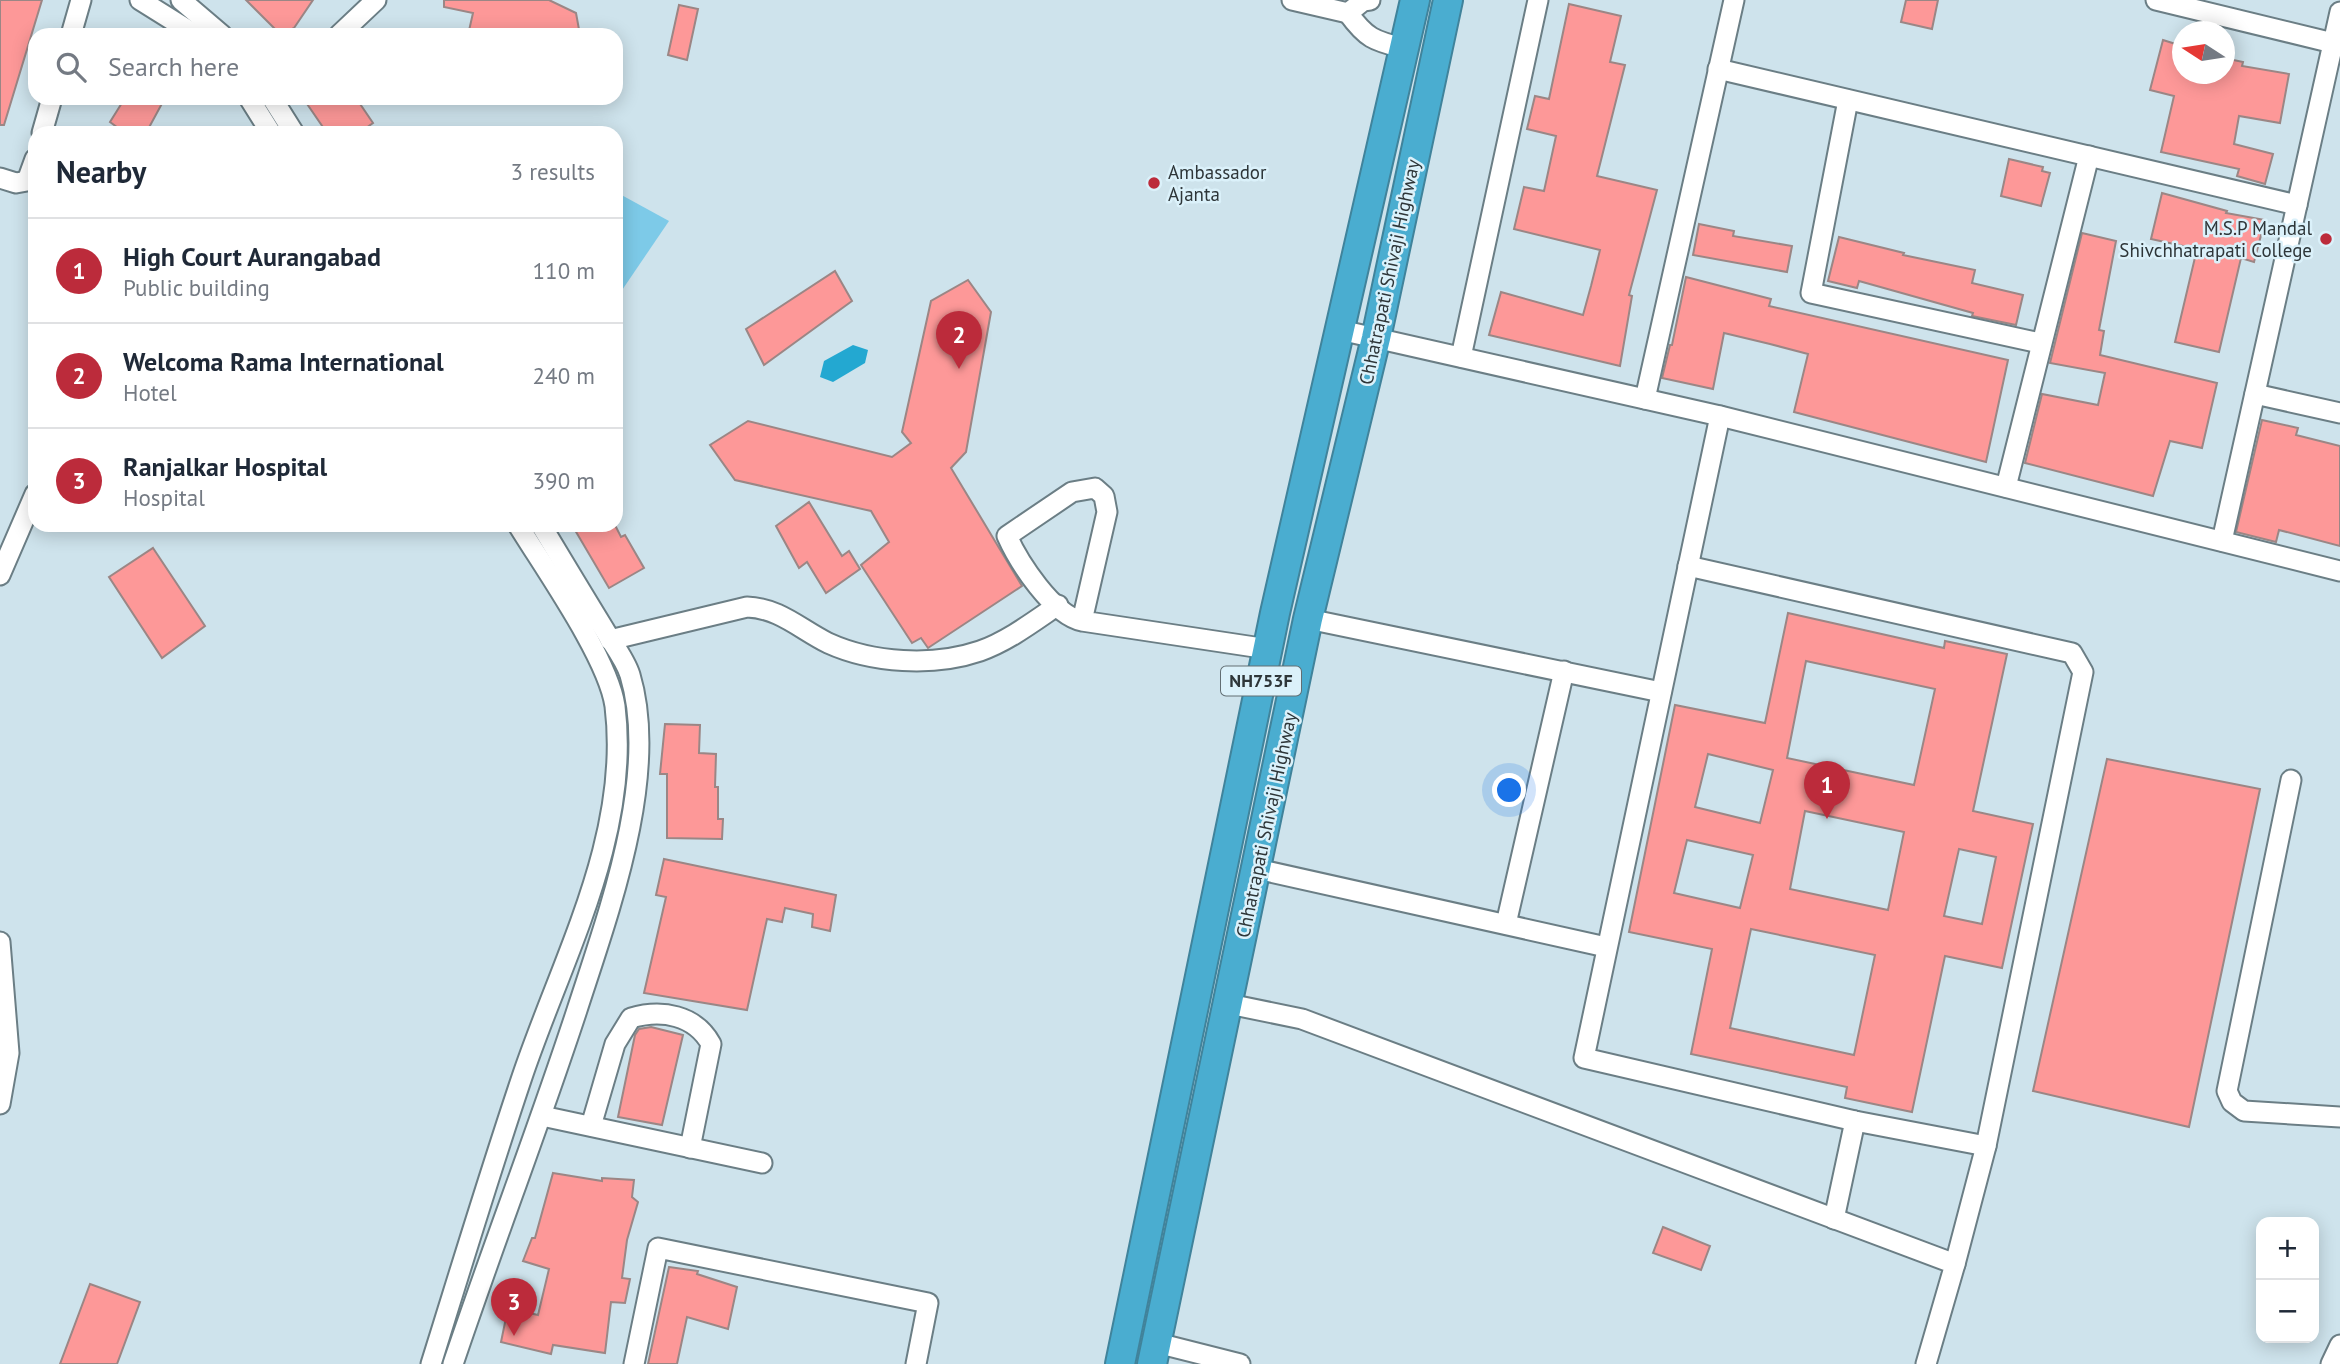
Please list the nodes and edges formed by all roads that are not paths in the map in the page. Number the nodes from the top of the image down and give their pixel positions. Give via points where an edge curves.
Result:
1 (81, 0) edge
2 (140, 0) edge
3 (181, 0) edge
4 (376, 0) edge
5 (1292, 0) edge
6 (1370, 0) edge
7 (1448, 0) edge
8 (1538, 0) edge
9 (1734, 0) edge
10 (2157, 0) edge
11 (1410, 1) edge
12 (2340, 12) edge
13 (1348, 13) junction
14 (73, 28) edge
15 (185, 28) edge
16 (214, 28) edge
17 (346, 28) edge
18 (2333, 43) junction
19 (1404, 48) junction
20 (1718, 69) junction
21 (1848, 100) junction
22 (50, 105) edge
23 (268, 105) edge
24 (44, 126) edge
25 (282, 126) edge
26 (2089, 156) junction
27 (28, 176) edge
28 (0, 178) edge
29 (2297, 205) junction
30 (1340, 330) junction
31 (1376, 338) junction
32 (2040, 343) junction
33 (1461, 357) junction
34 (2255, 394) junction
35 (1645, 399) junction
36 (2340, 413) edge
37 (1720, 416) junction
38 (2006, 487) junction
39 (28, 510) edge
40 (523, 532) edge
41 (545, 532) edge
42 (2222, 541) junction
43 (1688, 566) junction
44 (2340, 571) edge
45 (0, 575) edge
46 (1058, 606) junction
47 (1308, 619) junction
48 (1082, 621) junction
49 (610, 640) junction
50 (1268, 649) junction
51 (1564, 671) junction
52 (1661, 692) junction
53 (2291, 780) dead end
54 (617, 842) junction
55 (1257, 869) junction
56 (1506, 925) junction
57 (0, 943) edge
58 (1606, 947) junction
59 (1229, 1004) junction
60 (0, 1104) edge
61 (542, 1116) junction
62 (2340, 1117) edge
63 (1855, 1121) junction
64 (591, 1126) junction
65 (1986, 1146) junction
66 (690, 1148) junction
67 (762, 1163) dead end
68 (1834, 1219) junction
69 (1955, 1264) junction
70 (2340, 1345) edge
71 (1155, 1354) edge
72 (434, 1364) edge
73 (453, 1364) edge
74 (634, 1364) edge
75 (916, 1364) edge
76 (1120, 1364) edge
77 (1240, 1364) edge
78 (1926, 1364) edge
79 (2331, 1364) edge

1 - 14 street
2 - 15 street
3 - 16 street
4 - 17 street
5 - 13 street
6 - 13 street
7 - 31 highway, Chhatrapati Shivaji Highway / NH753F
8 - 33 street
9 - 20 street
10 - 18 street
11 - 19 highway, Chhatrapati Shivaji Highway / NH753F
12 - 18 street
13 - 19 street via 1362,33
18 - 29 street
19 - 30 highway, Chhatrapati Shivaji Highway / NH753F
20 - 21 street
20 - 35 street
21 - 26 street
21 - 32 street via 1811,293
22 - 24 street
23 - 25 street
26 - 29 street
26 - 32 street
27 - 28 street via 16,183
29 - 34 street
30 - 31 street
30 - 50 highway, Chhatrapati Shivaji Highway / NH753F
31 - 33 street
31 - 47 highway, Chhatrapati Shivaji Highway / NH753F
32 - 38 street
33 - 35 street
34 - 36 street
34 - 42 street
35 - 37 street
37 - 38 street
37 - 43 street
38 - 42 street
39 - 45 street
40 - 54 street via 594,650 615,704
41 - 49 street
42 - 44 street
43 - 52 street
43 - 65 street via 2072,653 2082,672
46 - 48 street via 1070,618
46 - 48 street via 1020,565 1007,536 1072,492 1095,488 1104,496 1107,512
46 - 49 street via 1005,640 952,658 890,660 855,652 764,607 747,607
47 - 51 street
47 - 55 highway, Chhatrapati Shivaji Highway / NH753F
48 - 50 street
49 - 54 street via 629,673 639,718 637,772
50 - 76 highway, Chhatrapati Shivaji Highway / NH753F
51 - 52 street
51 - 56 street
52 - 58 street
53 - 62 street via 2227,1091 2244,1111
54 - 61 street via 614,896
54 - 72 street via 522,1076
55 - 56 street
55 - 59 highway, Chhatrapati Shivaji Highway / NH753F
56 - 58 street
57 - 60 street via 9,1053
58 - 63 street via 1584,1058
59 - 68 street via 1303,1019
59 - 71 highway, Chhatrapati Shivaji Highway / NH753F
61 - 64 street
61 - 73 street
63 - 65 street
63 - 68 street
64 - 66 street
64 - 66 street via 615,1044 631,1018 646,1013 680,1017 702,1028 711,1044
65 - 69 street
66 - 67 street
68 - 69 street
69 - 78 street
70 - 79 street
71 - 77 street
74 - 75 street via 658,1248 928,1303

